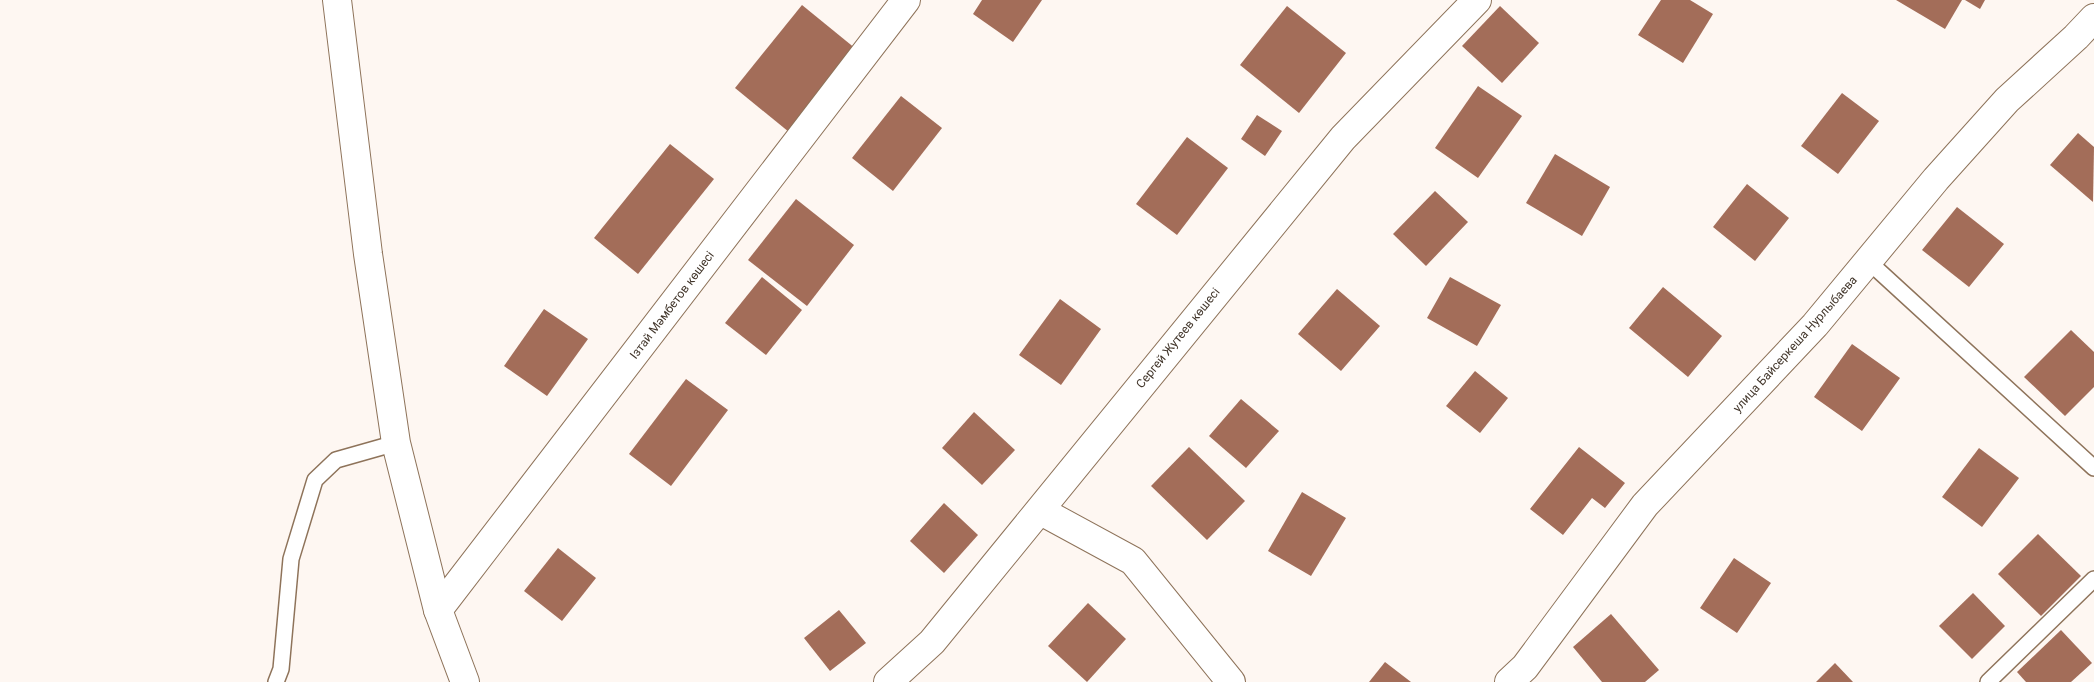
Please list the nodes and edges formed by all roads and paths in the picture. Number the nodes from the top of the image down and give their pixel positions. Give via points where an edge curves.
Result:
1 (337, 0) edge
2 (906, 0) edge
3 (1477, 0) edge
4 (2094, 18) edge
5 (1868, 261) junction
6 (396, 443) junction
7 (2094, 468) edge
8 (1041, 511) junction
9 (2094, 579) edge
10 (438, 610) junction
11 (276, 682) edge
12 (465, 682) edge
13 (888, 682) edge
14 (1230, 682) edge
15 (1509, 682) edge
16 (1988, 682) edge

1 - 6 street via 368,254
2 - 10 street, Ізтай Мәмбетов көшесі
3 - 8 street, Сергей Жутеев көшесі via 1343,138 1082,455
4 - 5 street, улица Байсеркеша Нурлыбаева via 2007,100
5 - 7 lane
5 - 15 street, улица Байсеркеша Нурлыбаева via 1802,339 1645,505 1525,666
6 - 10 street
6 - 11 lane via 336,460 315,480 291,559 281,669
8 - 13 street, Сергей Жутеев көшесі via 932,642
8 - 14 street via 1134,561
9 - 16 lane
10 - 12 street

